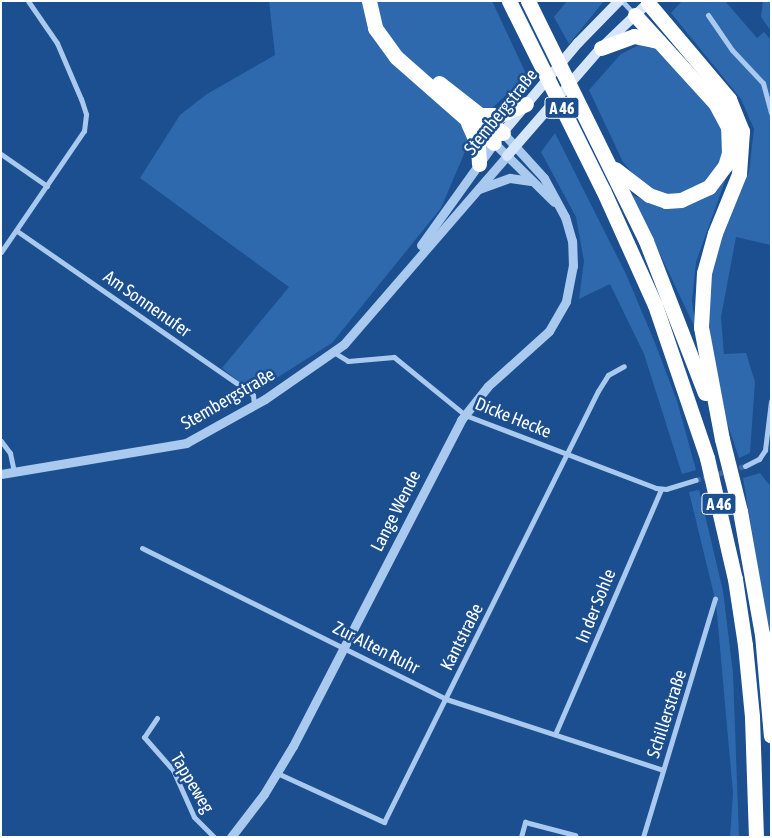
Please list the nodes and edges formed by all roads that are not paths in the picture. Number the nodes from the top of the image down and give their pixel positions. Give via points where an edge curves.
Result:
1 (28, 1) edge
2 (369, 1) edge
3 (379, 1) edge
4 (508, 1) edge
5 (621, 1) edge
6 (648, 2) edge
7 (531, 6) edge
8 (635, 15) junction
9 (708, 15) dead end
10 (658, 41) junction
11 (601, 48) junction
12 (526, 104) junction
13 (771, 112) edge
14 (481, 114) junction
15 (465, 117) junction
16 (498, 138) junction
17 (516, 146) junction
18 (1, 154) edge
19 (507, 156) junction
20 (607, 161) junction
21 (479, 164) junction
22 (532, 181) junction
23 (47, 186) junction
24 (476, 190) junction
25 (560, 208) junction
26 (17, 231) junction
27 (1, 252) edge
28 (400, 276) junction
29 (335, 353) junction
30 (624, 366) dead end
31 (771, 401) edge
32 (254, 405) junction
33 (465, 414) junction
34 (722, 439) junction
35 (1, 441) edge
36 (568, 455) junction
37 (745, 466) tunnel mouth
38 (14, 472) junction
39 (1, 474) edge
40 (696, 480) tunnel mouth
41 (661, 489) junction
42 (142, 548) dead end
43 (715, 599) dead end
44 (344, 647) junction
45 (446, 699) junction
46 (157, 718) dead end
47 (556, 732) junction
48 (771, 736) edge
49 (663, 770) junction
50 (277, 773) junction
51 (575, 835) dead end
52 (214, 837) edge
53 (231, 837) edge
54 (521, 837) edge
55 (642, 837) edge
56 (756, 837) edge

1 - 23 street via 57,43 86,114 84,132
2 - 15 highway via 374,24 384,42 415,75
3 - 14 highway via 383,27 392,42 414,64
4 - 56 highway, A 46 via 603,190 672,349 707,458 722,517 745,645
5 - 8 street
5 - 12 main road, Stembergstraße
6 - 8 main road, Stembergstraße
6 - 34 highway via 729,99 742,131 739,174 709,251 701,300 706,356
7 - 20 highway, A 46
8 - 10 highway
8 - 11 main road, Stembergstraße
9 - 13 street via 732,50 763,83
10 - 11 highway via 634,36
10 - 20 highway via 708,94 724,118 730,137 725,166 701,193 687,199 666,200 640,190
11 - 17 main road, Stembergstraße
12 - 14 highway via 500,114
12 - 16 main road, Stembergstraße
14 - 16 highway
15 - 16 highway
15 - 21 highway via 478,145
16 - 17 street, Lange Wende
16 - 19 street, Lange Wende
16 - 21 street, Stembergstraße
17 - 19 main road, Stembergstraße
17 - 25 street, Lange Wende via 544,178
18 - 23 street
19 - 22 street, Lange Wende
19 - 24 street, Stembergstraße
20 - 34 highway, A 46 via 671,301
21 - 28 street, Stembergstraße
22 - 24 street via 510,178
22 - 25 street, Lange Wende
23 - 26 street
24 - 28 street, Stembergstraße
25 - 33 street, Lange Wende via 572,241 573,266 561,313 541,340 488,386
26 - 27 street
26 - 32 street, Am Sonnenufer via 241,386 253,395
28 - 29 street, Stembergstraße
29 - 32 street, Stembergstraße
29 - 33 street, Dicke Hecke via 348,361 384,356 399,359
30 - 36 street, Kantstraße via 605,378
31 - 37 street via 765,450 759,459
32 - 38 street, Stembergstraße via 194,440 176,446
33 - 36 street, Dicke Hecke
33 - 44 street, Lange Wende
34 - 48 highway, A 46 via 740,511 762,634
35 - 38 street via 10,453
36 - 41 street, Dicke Hecke
36 - 45 street, Kantstraße
38 - 39 street, Stembergstraße
40 - 41 street
41 - 47 street, In der Sohle
42 - 44 street, Zur Alten Ruhr
43 - 49 street, Schillerstraße
44 - 45 street, Zur Alten Ruhr
44 - 50 street, Lange Wende
45 - 47 street, Zur Alten Ruhr
45 - 50 street, Kantstraße via 384,822
46 - 52 street, Tappeweg via 144,737 173,770 194,817
47 - 49 street, Zur Alten Ruhr
49 - 55 street, Schillerstraße
50 - 53 street, Lange Wende
51 - 54 street via 525,822

